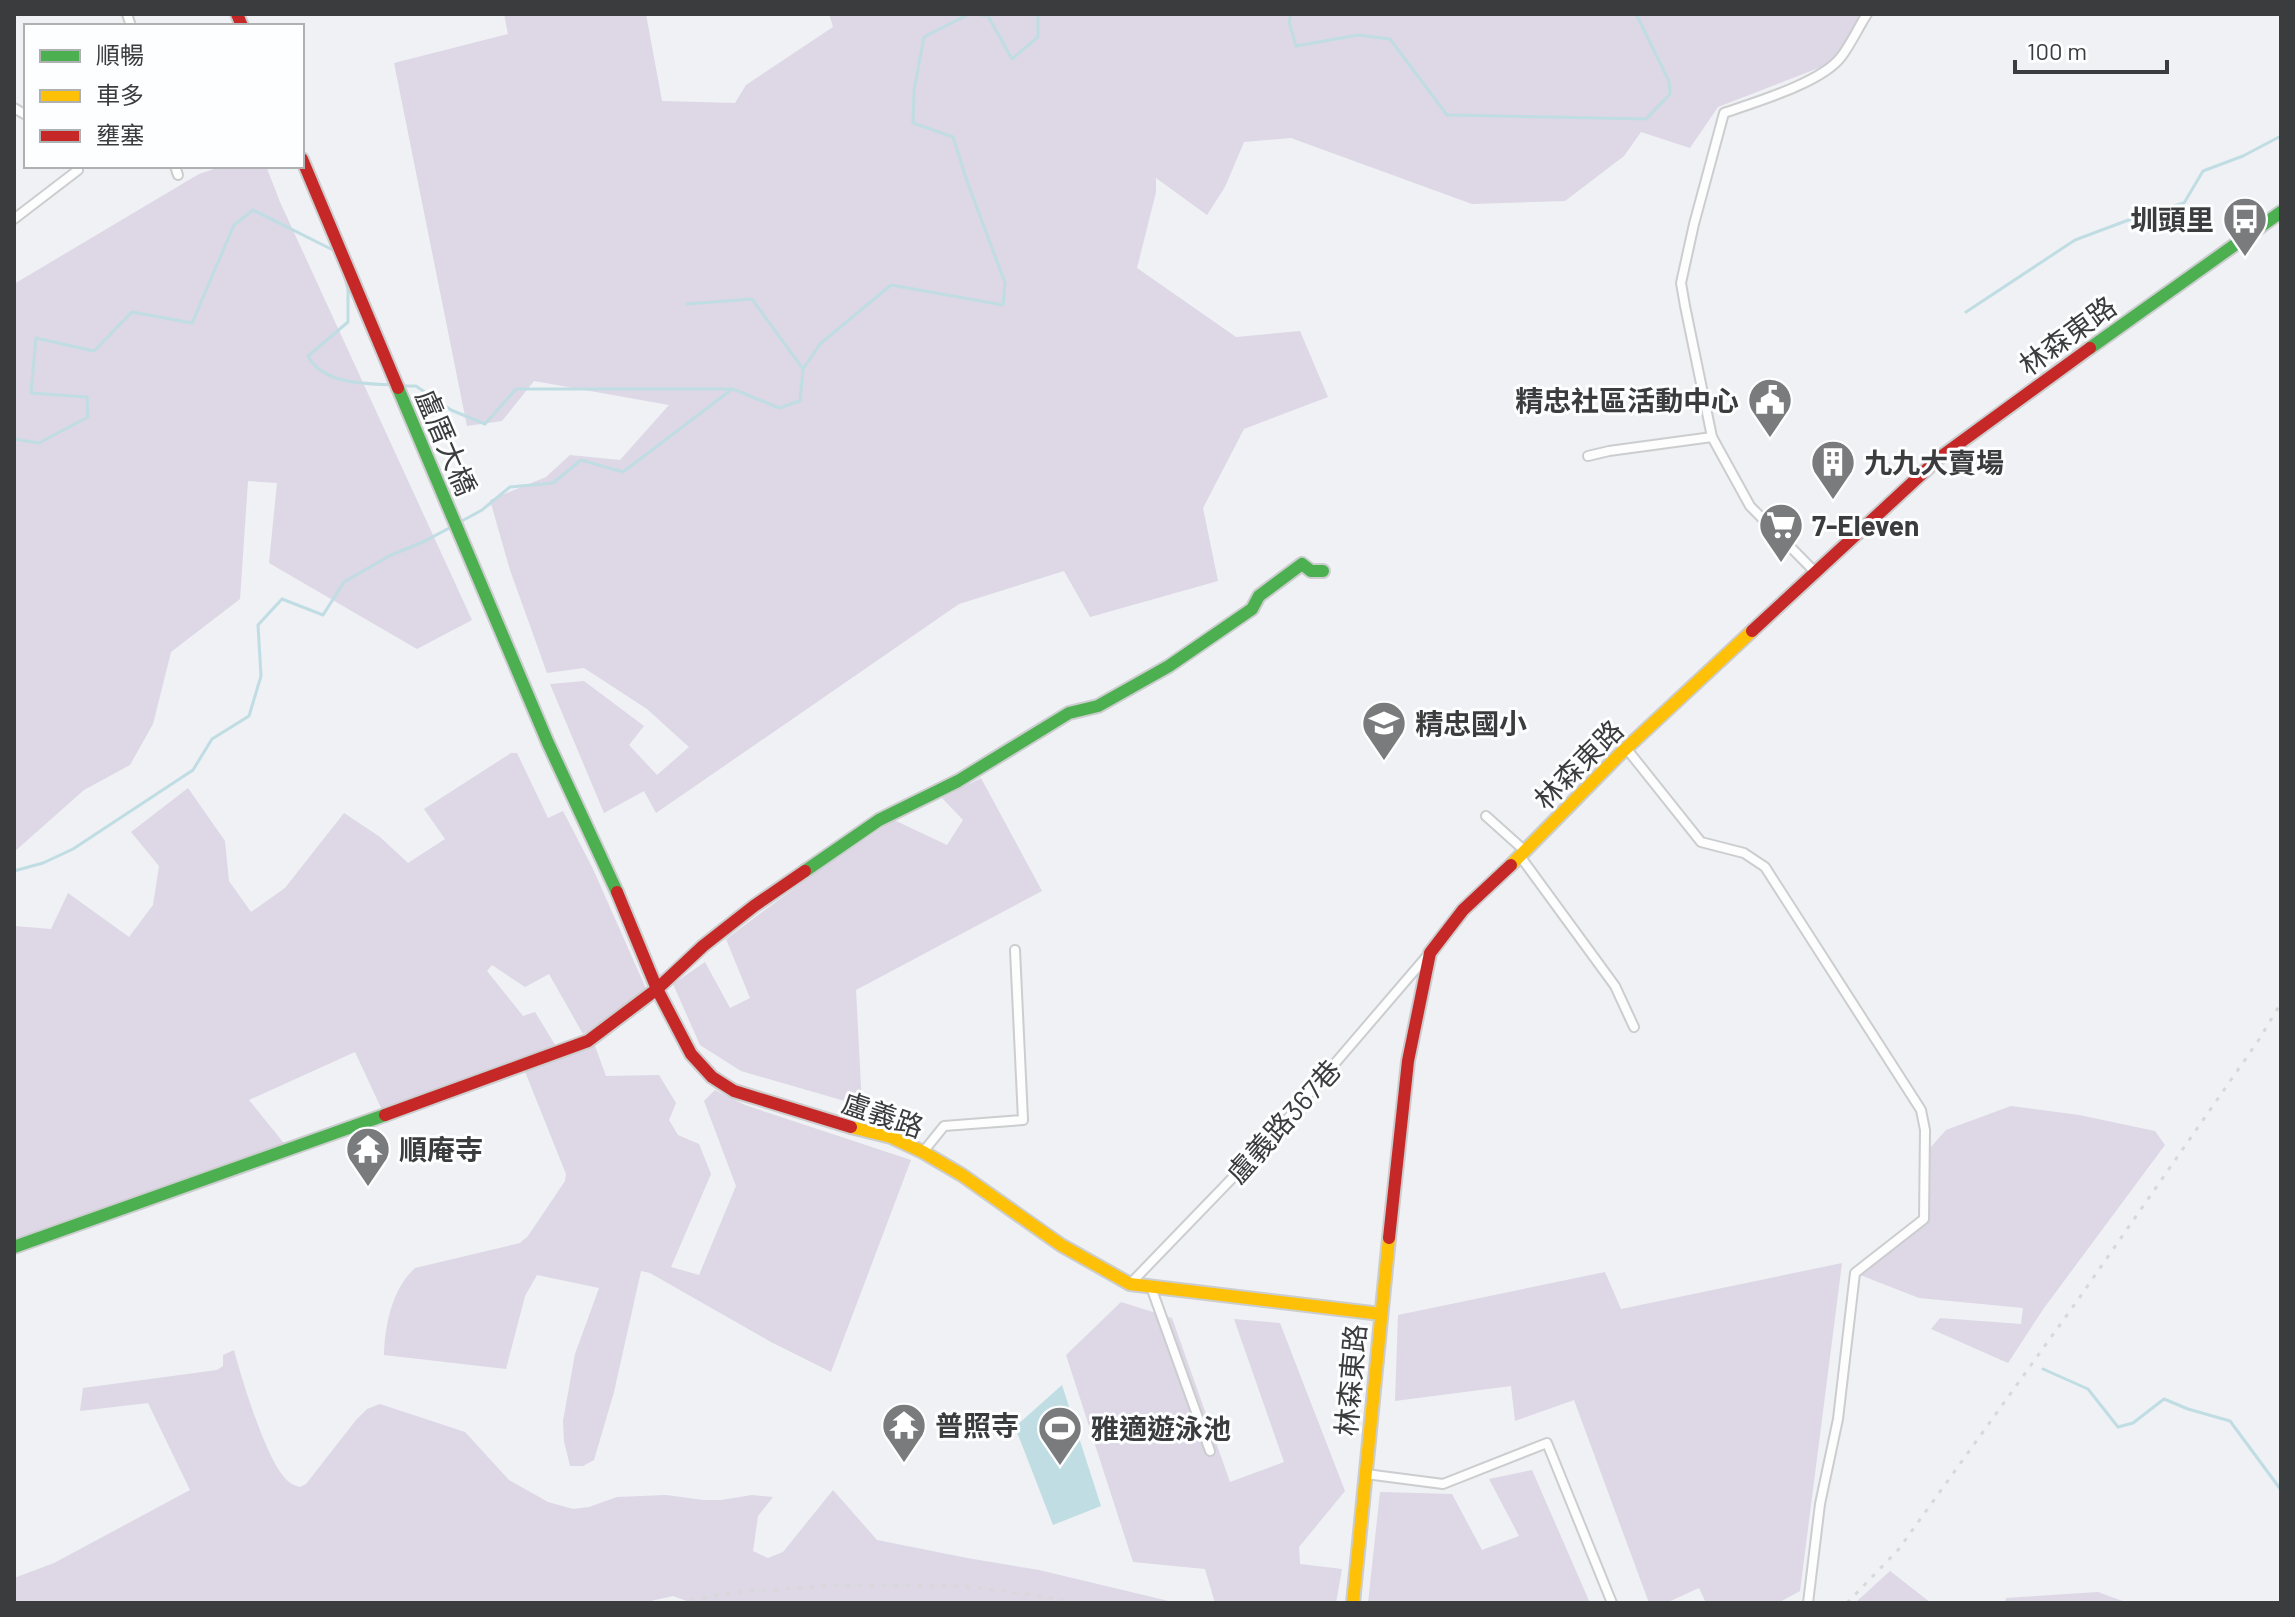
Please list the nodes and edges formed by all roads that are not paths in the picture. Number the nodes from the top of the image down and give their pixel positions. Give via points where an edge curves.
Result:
1 (1867, 14) edge
2 (304, 164) edge
3 (77, 168) edge
4 (2281, 212) edge
5 (14, 219) edge
6 (1712, 437) junction
7 (1588, 456) dead end
8 (1323, 571) dead end
9 (1816, 573) junction
10 (548, 743) joint
11 (1626, 748) junction
12 (1486, 816) dead end
13 (1522, 854) junction
14 (1015, 950) dead end
15 (1430, 953) junction
16 (657, 989) junction
17 (1634, 1027) dead end
18 (923, 1152) junction
19 (14, 1247) edge
20 (1130, 1284) junction
21 (1151, 1287) junction
22 (1381, 1314) junction
23 (1210, 1451) dead end
24 (1366, 1474) junction
25 (1353, 1603) edge
26 (1612, 1603) edge
27 (1808, 1603) edge

1 - 6 street via 1840,58 1823,73 1724,113 1681,283
2 - 10 street, 盧厝大橋
3 - 5 street
4 - 9 street, 林森東路 via 1939,458
6 - 7 street
6 - 9 street via 1750,506
8 - 16 street via 1302,564 1259,596 1252,609 1169,666 1098,706 1069,713 958,781 879,820 754,906
9 - 11 street, 林森東路
10 - 16 street, 盧義路
11 - 13 street, 林森東路
11 - 27 street via 1701,842 1744,853 1765,867 1921,1110 1924,1219 1855,1273
12 - 13 street
13 - 15 street, 林森東路 via 1463,910
13 - 17 street via 1615,986
14 - 18 street via 1023,1120 944,1126
15 - 20 street, 盧義路367巷 via 1271,1138
15 - 22 street, 林森東路 via 1408,1061
16 - 18 street, 盧義路 via 691,1054 734,1091 891,1137
16 - 19 street via 588,1041 562,1052
18 - 20 street, 盧義路 via 1061,1245
20 - 21 street, 盧義路
21 - 22 street, 盧義路
21 - 23 street
22 - 24 street, 林森東路
24 - 25 street, 林森東路
24 - 26 street via 1443,1484 1547,1443

